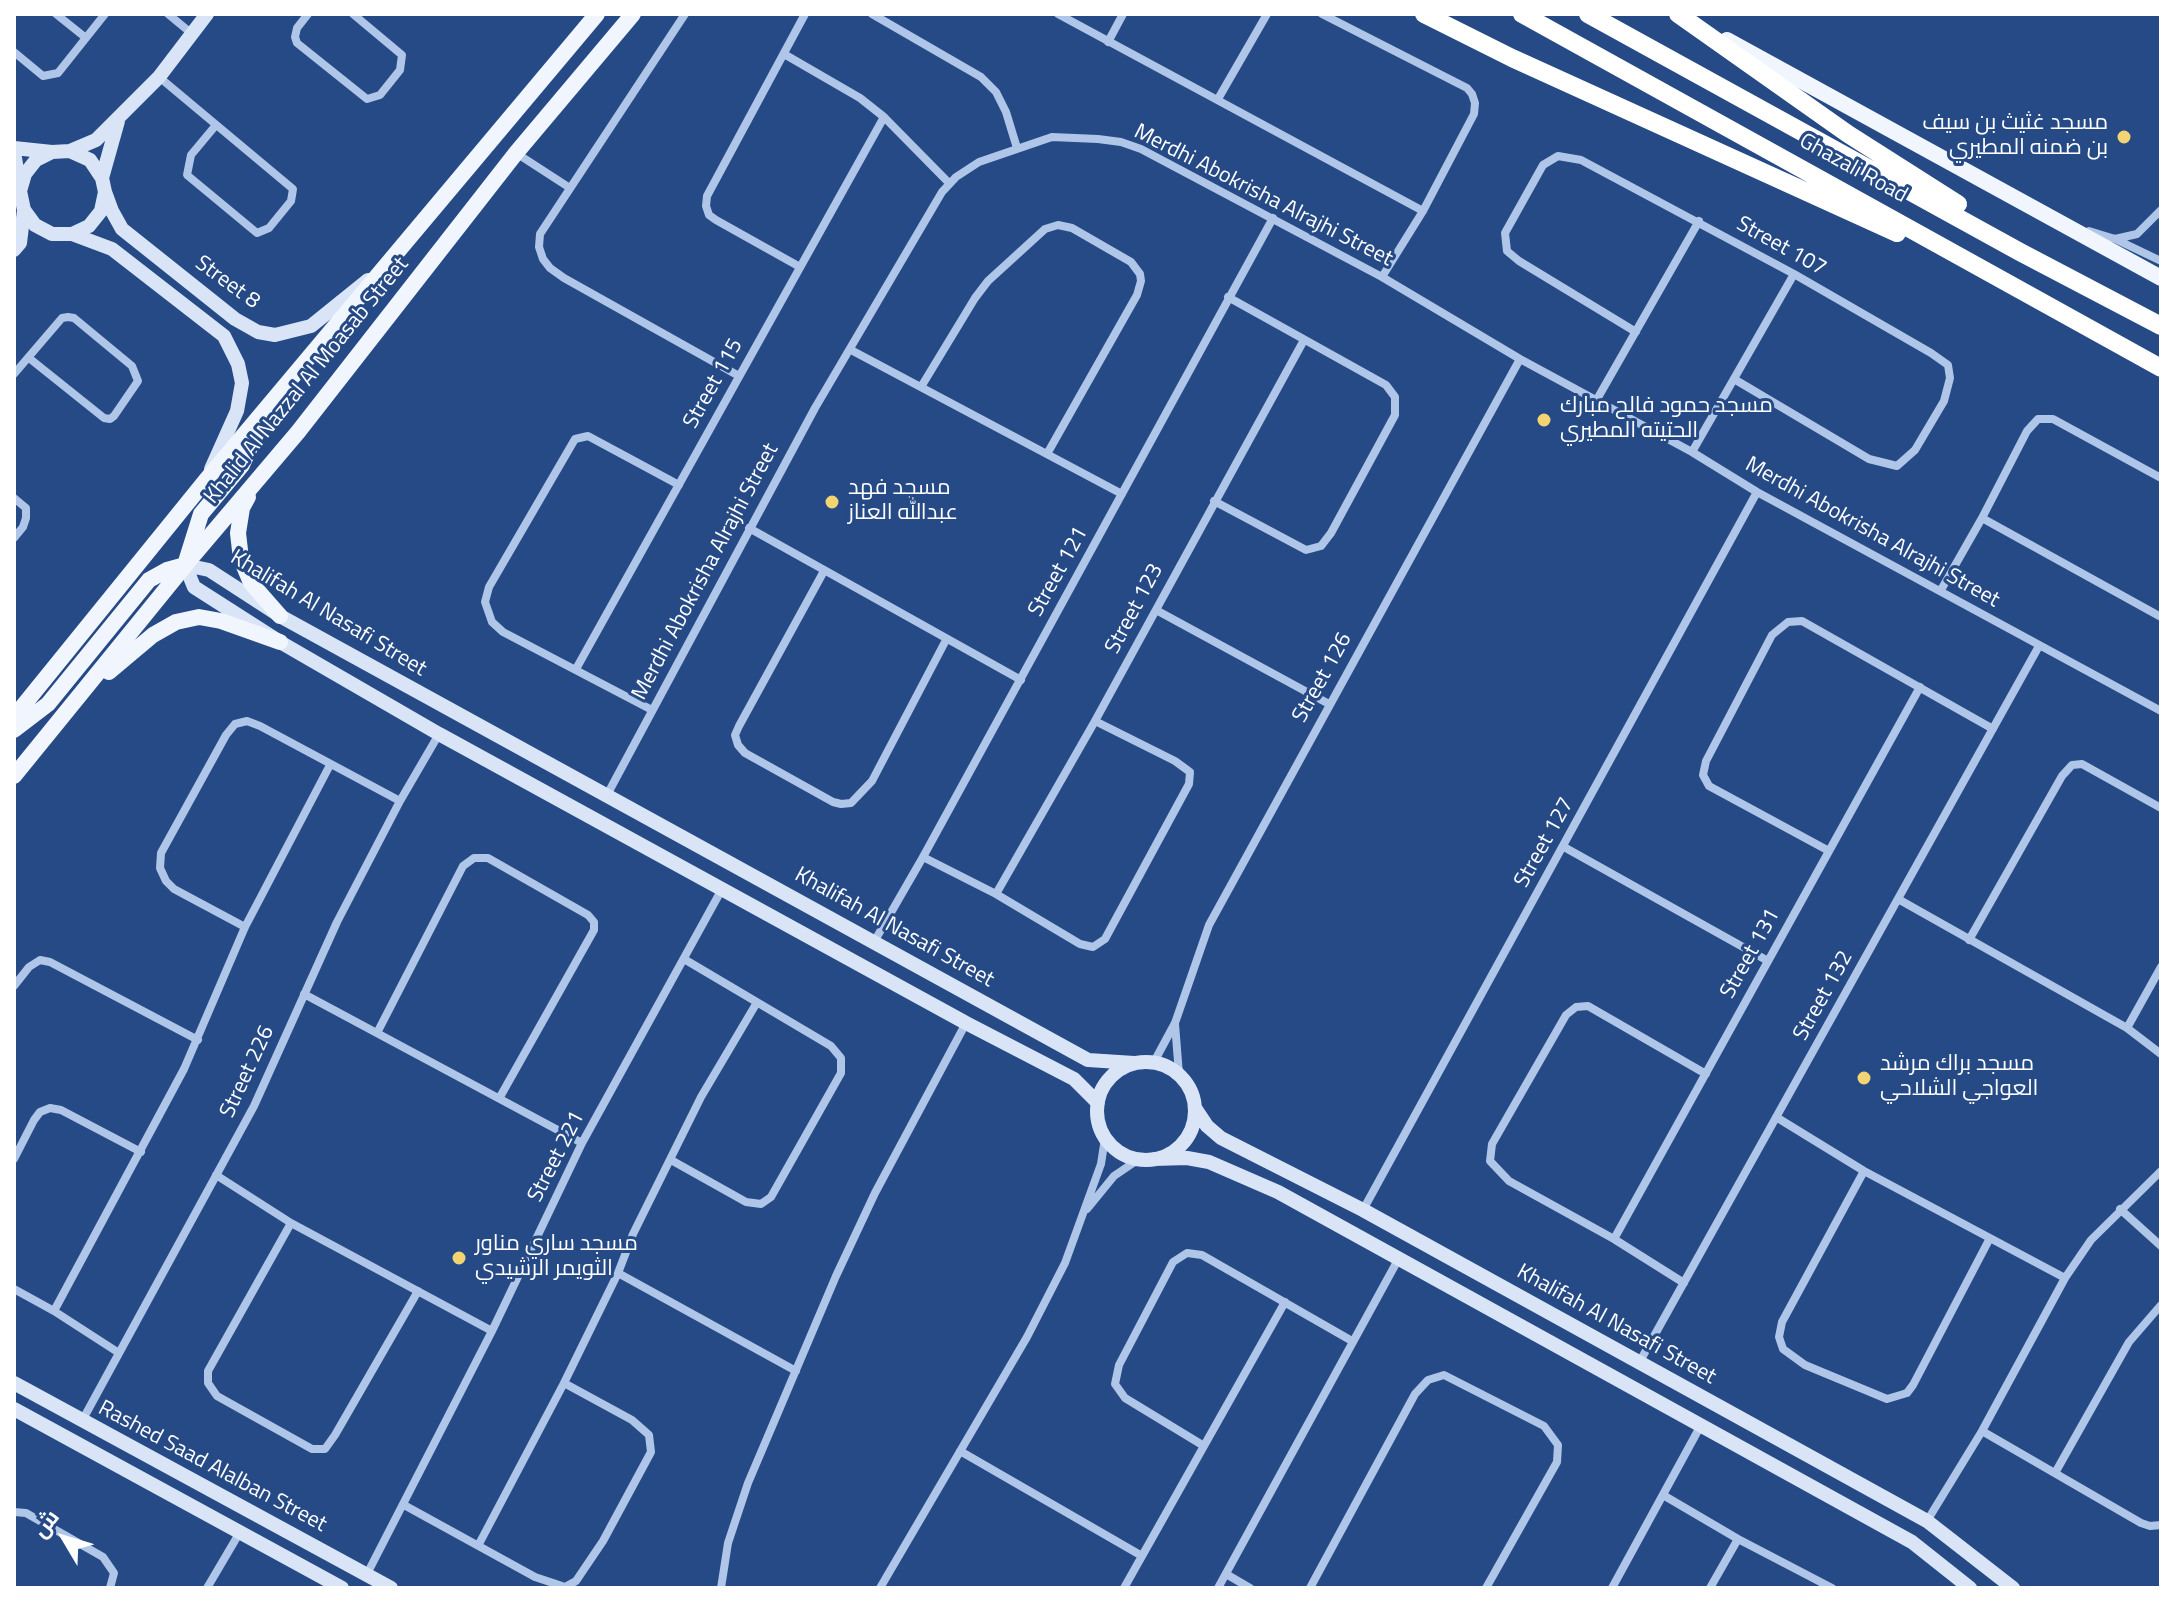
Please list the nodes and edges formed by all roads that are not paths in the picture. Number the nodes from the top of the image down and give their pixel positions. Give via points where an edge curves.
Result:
1 (56, 14) edge
2 (105, 14) edge
3 (168, 14) edge
4 (207, 14) edge
5 (308, 14) edge
6 (353, 14) edge
7 (597, 14) edge
8 (633, 14) edge
9 (685, 14) edge
10 (805, 14) edge
11 (872, 14) edge
12 (1058, 14) edge
13 (1123, 14) edge
14 (1267, 14) edge
15 (1322, 14) edge
16 (1424, 14) edge
17 (1522, 14) edge
18 (1588, 14) edge
19 (1678, 14) edge
20 (191, 33) junction
21 (86, 38) junction
22 (1108, 42) junction
23 (14, 52) edge
24 (784, 54) junction
25 (159, 77) junction
26 (1218, 99) junction
27 (884, 117) junction
28 (118, 120) junction
29 (216, 125) junction
30 (1017, 148) junction
31 (14, 150) edge
32 (70, 151) junction
33 (52, 152) junction
34 (516, 153) junction
35 (949, 183) junction
36 (104, 185) junction
37 (570, 188) junction
38 (20, 191) junction
39 (24, 210) junction
40 (2161, 210) edge
41 (1423, 211) junction
42 (1273, 218) junction
43 (1699, 221) junction
44 (2059, 222) junction
45 (52, 234) junction
46 (72, 234) junction
47 (2115, 239) junction
48 (17, 246) edge
49 (2020, 252) junction
50 (2161, 261) edge
51 (387, 265) junction
52 (800, 267) junction
53 (1794, 274) junction
54 (1997, 276) junction
55 (1382, 277) junction
56 (2161, 278) edge
57 (1228, 297) junction
58 (2161, 326) edge
59 (1636, 332) junction
60 (1304, 340) junction
61 (851, 350) junction
62 (29, 358) junction
63 (1520, 359) junction
64 (2161, 368) edge
65 (14, 374) edge
66 (739, 376) junction
67 (1734, 379) junction
68 (921, 387) junction
69 (1596, 401) junction
70 (272, 403) junction
71 (1692, 452) junction
72 (1047, 454) junction
73 (2161, 478) edge
74 (206, 480) junction
75 (254, 484) junction
76 (679, 485) junction
77 (1757, 492) junction
78 (1122, 494) junction
79 (14, 498) edge
80 (1214, 501) junction
81 (1982, 518) junction
82 (749, 528) junction
83 (14, 538) edge
84 (185, 565) junction
85 (824, 571) junction
86 (1941, 590) junction
87 (1156, 610) junction
88 (280, 616) junction
89 (2161, 617) edge
90 (946, 640) junction
91 (280, 642) junction
92 (2039, 646) junction
93 (576, 669) junction
94 (1021, 680) junction
95 (1920, 687) junction
96 (80, 696) junction
97 (1329, 704) junction
98 (652, 710) junction
99 (2161, 711) edge
100 (14, 717) edge
101 (1095, 721) junction
102 (1993, 729) junction
103 (14, 730) edge
104 (439, 734) junction
105 (330, 765) junction
106 (14, 776) edge
107 (607, 795) junction
108 (400, 801) junction
109 (2161, 808) edge
110 (1564, 847) junction
111 (1829, 851) junction
112 (923, 857) junction
113 (722, 889) junction
114 (996, 894) junction
115 (1898, 899) junction
116 (245, 927) junction
117 (1969, 940) junction
118 (874, 942) junction
119 (684, 959) junction
120 (1768, 961) junction
121 (2161, 967) edge
122 (14, 986) edge
123 (304, 994) junction
124 (756, 1004) junction
125 (966, 1023) junction
126 (1175, 1023) junction
127 (2127, 1028) junction
128 (377, 1033) junction
129 (198, 1040) junction
130 (2161, 1054) edge
131 (1154, 1062) junction
132 (1134, 1063) junction
133 (1179, 1074) junction
134 (1706, 1074) junction
135 (500, 1097) junction
136 (1098, 1103) junction
137 (1195, 1108) junction
138 (1776, 1117) junction
139 (1105, 1138) junction
140 (582, 1143) junction
141 (141, 1152) junction
142 (14, 1159) edge
143 (1146, 1159) junction
144 (671, 1160) junction
145 (1864, 1171) junction
146 (2161, 1171) edge
147 (216, 1175) junction
148 (2120, 1209) junction
149 (1363, 1210) junction
150 (1084, 1212) junction
151 (291, 1223) junction
152 (1990, 1238) junction
153 (1614, 1239) junction
154 (2161, 1246) edge
155 (1399, 1258) junction
156 (618, 1273) junction
157 (2065, 1278) junction
158 (1684, 1283) junction
159 (14, 1289) edge
160 (418, 1291) junction
161 (1521, 1298) junction
162 (1285, 1302) junction
163 (2161, 1305) edge
164 (54, 1311) junction
165 (1509, 1319) junction
166 (492, 1331) junction
167 (1352, 1341) junction
168 (119, 1353) junction
169 (1639, 1363) junction
170 (796, 1371) junction
171 (14, 1383) edge
172 (564, 1383) junction
173 (14, 1409) edge
174 (82, 1422) junction
175 (1701, 1425) junction
176 (1982, 1431) junction
177 (1204, 1446) junction
178 (960, 1451) junction
179 (2055, 1473) junction
180 (1855, 1482) junction
181 (1663, 1495) junction
182 (1843, 1504) junction
183 (404, 1505) junction
184 (14, 1512) edge
185 (1927, 1521) junction
186 (2161, 1525) edge
187 (240, 1532) junction
188 (1738, 1539) junction
189 (479, 1544) junction
190 (1142, 1556) junction
191 (367, 1574) junction
192 (1226, 1574) junction
193 (110, 1588) edge
194 (207, 1588) edge
195 (342, 1588) edge
196 (391, 1588) edge
197 (721, 1588) edge
198 (880, 1588) edge
199 (1124, 1588) edge
200 (1218, 1588) edge
201 (1250, 1588) edge
202 (1310, 1588) edge
203 (1486, 1588) edge
204 (1612, 1588) edge
205 (1710, 1588) edge
206 (1832, 1588) edge
207 (1970, 1588) edge
208 (2013, 1588) edge

1 - 21 street
2 - 21 street
3 - 20 street
4 - 20 street
5 - 6 street via 297,28 297,43 367,99 380,95 400,70 402,55
7 - 51 main road, Khalid Al Nazzal Al Moasab Street
8 - 34 main road, Khalid Al Nazzal Al Moasab Street
9 - 37 street
10 - 24 street
11 - 30 street via 981,77 996,92
12 - 22 street
13 - 22 street
14 - 26 street
15 - 41 street via 1472,94 1474,114
16 - 54 highway
17 - 54 highway, Ghazali Road
18 - 49 highway, Ghazali Road
19 - 44 main road
19 - 49 highway via 1869,149 1990,225
20 - 25 street
21 - 23 street via 58,73 50,75 43,76
22 - 26 street
24 - 27 street
24 - 52 street via 706,206 716,220
25 - 28 street
25 - 29 street
26 - 41 street
27 - 35 street
27 - 52 street, Street 115
28 - 32 street via 96,140
28 - 36 street
29 - 29 street via 293,189 291,201 269,228 257,233 187,175 191,155
30 - 35 street, Merdhi Abokrisha Alrajhi Street via 979,162
30 - 42 street, Merdhi Abokrisha Alrajhi Street via 1052,137 1121,142
31 - 33 street
31 - 38 street
32 - 33 street
32 - 36 street via 90,160
33 - 38 street via 36,160
34 - 37 street
34 - 75 main road, Khalid Al Nazzal Al Moasab Street
35 - 61 street, Merdhi Abokrisha Alrajhi Street
36 - 46 street via 101,211 89,226
36 - 51 street, Street 8 via 122,229 258,332 275,335 311,326
37 - 66 street via 540,234 539,247 550,268
38 - 39 street
39 - 45 street via 35,225
39 - 48 street
40 - 47 street via 2137,234
41 - 55 street
42 - 55 street, Merdhi Abokrisha Alrajhi Street
42 - 57 street, Street 121
43 - 53 street, Street 107
43 - 59 street
43 - 59 street, Street 107 via 1581,160 1558,156 1543,165 1505,233 1507,251
44 - 47 street
44 - 56 main road
45 - 46 street
45 - 48 street
46 - 74 street, Street 8 via 112,249 224,336 242,383 237,411
47 - 50 street
49 - 58 highway, Ghazali Road
51 - 70 main road, Khalid Al Nazzal Al Moasab Street
52 - 66 street, Street 115
53 - 67 street
53 - 67 street, Street 107 via 1948,365 1944,401 1915,450 1897,466 1869,459
54 - 64 highway, Ghazali Road
55 - 63 street, Merdhi Abokrisha Alrajhi Street
57 - 60 street
57 - 78 street, Street 121
59 - 69 street
60 - 80 street, Street 123
60 - 80 street via 1386,385 1395,397 1395,415 1331,533 1321,546 1306,550
61 - 68 street
61 - 82 street, Merdhi Abokrisha Alrajhi Street
62 - 62 street via 62,318 74,318 132,366 138,381 110,419 104,418
62 - 65 street
63 - 69 street, Merdhi Abokrisha Alrajhi Street
63 - 97 street, Street 126
66 - 76 street, Street 115
67 - 71 street
68 - 72 street
68 - 72 street via 988,281 1045,229 1072,228 1131,262 1141,281
69 - 71 street, Merdhi Abokrisha Alrajhi Street
70 - 74 main road, Khalid Al Nazzal Al Moasab Street
70 - 84 main road via 242,465 201,514
71 - 77 street, Merdhi Abokrisha Alrajhi Street
72 - 78 street
73 - 81 street via 2053,419 2038,419
74 - 100 main road, Khalid Al Nazzal Al Moasab Street
75 - 84 main road, Khalid Al Nazzal Al Moasab Street
75 - 88 main road via 242,508 241,559 251,583
76 - 93 street, Street 115
76 - 93 street via 588,436 575,439 489,587 485,602 492,622
77 - 86 street, Merdhi Abokrisha Alrajhi Street
77 - 110 street, Street 127
78 - 94 street, Street 121
79 - 83 street via 26,508 23,527
80 - 87 street, Street 123
81 - 86 street
81 - 89 street
82 - 85 street
82 - 98 street, Merdhi Abokrisha Alrajhi Street
84 - 88 street, Khalifah Al Nasafi Street via 209,570
84 - 91 street, Khalifah Al Nasafi Street via 194,587
84 - 96 main road, Khalid Al Nazzal Al Moasab Street
84 - 103 main road via 149,580 48,704
85 - 90 street
85 - 90 street via 735,735 745,753 833,802 851,803 872,781
86 - 92 street, Merdhi Abokrisha Alrajhi Street
87 - 97 street
87 - 101 street, Street 123
88 - 107 street, Khalifah Al Nasafi Street
90 - 94 street
91 - 96 main road via 221,621 199,617 176,622
91 - 104 street, Khalifah Al Nasafi Street
92 - 99 street, Merdhi Abokrisha Alrajhi Street
92 - 102 street, Street 132
93 - 98 street
94 - 112 street, Street 121
95 - 102 street
95 - 111 street, Street 131
95 - 111 street via 1802,621 1788,622 1772,635 1703,775 1709,786
96 - 106 main road, Khalid Al Nazzal Al Moasab Street
97 - 126 street, Street 126 via 1209,925
98 - 107 street, Merdhi Abokrisha Alrajhi Street
101 - 114 street, Street 123
101 - 114 street via 1190,772 1189,784 1105,939 1093,947 1080,944
102 - 115 street, Street 132
104 - 108 street, Street 226
104 - 113 street, Khalifah Al Nasafi Street
105 - 108 street
105 - 116 street
105 - 116 street via 260,726 235,724 161,853 160,868 174,889
107 - 118 street, Khalifah Al Nasafi Street
108 - 123 street, Street 226
109 - 117 street via 2082,764 2072,765
110 - 120 street
110 - 149 street, Street 127
111 - 120 street, Street 131
112 - 114 street
112 - 118 street, Street 121
113 - 119 street, Street 221
113 - 125 street, Khalifah Al Nasafi Street
115 - 117 street
115 - 138 street, Street 132
116 - 129 street
117 - 127 street
118 - 132 street, Khalifah Al Nasafi Street via 1088,1060
119 - 124 street
119 - 140 street, Street 221
120 - 134 street, Street 131
121 - 127 street
122 - 129 street via 29,967 40,960 50,962
123 - 128 street
123 - 147 street, Street 226 via 254,1106
124 - 144 street
124 - 144 street via 831,1046 841,1058 841,1073 771,1197 761,1204 746,1202
125 - 136 street, Khalifah Al Nasafi Street via 1074,1079
125 - 170 street via 875,1193
126 - 131 street, Street 126
126 - 133 street, Street 126
127 - 130 street
128 - 135 street
128 - 135 street via 463,866 474,858 488,858 594,922
129 - 141 street
131 - 132 street
131 - 133 street
132 - 136 street via 1110,1078
133 - 137 street via 1191,1090
134 - 153 street, Street 131
134 - 153 street via 1588,1006 1576,1007 1566,1015 1492,1144 1490,1161 1509,1181
135 - 140 street
136 - 139 street
137 - 143 street via 1184,1141 1171,1153
137 - 149 street, Khalifah Al Nasafi Street via 1221,1138
138 - 145 street
138 - 158 street, Street 132
139 - 143 street via 1120,1152
139 - 150 street
140 - 166 street, Street 221
141 - 142 street via 50,1108 34,1120
141 - 164 street
143 - 150 street via 1114,1176
143 - 155 street, Khalifah Al Nasafi Street via 1209,1162 1278,1192
144 - 156 street
145 - 152 street
145 - 152 street via 1782,1322 1783,1349 1805,1365 1887,1399 1907,1393
146 - 148 street
147 - 151 street
147 - 168 street, Street 226
148 - 154 street
148 - 157 street
149 - 161 street, Khalifah Al Nasafi Street
150 - 178 street via 1027,1337
151 - 160 street
151 - 160 street via 208,1371 208,1383 217,1396 312,1449 325,1449 335,1435
152 - 157 street
153 - 158 street
155 - 165 street, Khalifah Al Nasafi Street
155 - 167 street
156 - 170 street
156 - 172 street
157 - 176 street
158 - 169 street, Street 132
159 - 164 street
160 - 166 street
161 - 165 street
161 - 169 street, Khalifah Al Nasafi Street
162 - 167 street
162 - 177 street
162 - 177 street via 1202,1255 1187,1253 1173,1262 1119,1365 1115,1384 1125,1398
163 - 179 street via 2129,1342
164 - 168 street
165 - 175 street, Khalifah Al Nasafi Street
166 - 183 street, Street 221
167 - 192 street
168 - 174 street, Street 226
169 - 180 street, Khalifah Al Nasafi Street
170 - 197 street via 748,1483 728,1543
171 - 174 street, Rashed Saad Alalban Street
172 - 189 street
172 - 189 street via 632,1420 649,1435 651,1452 603,1541 576,1581 565,1587 535,1577
173 - 187 street, Rashed Saad Alalban Street
174 - 191 street, Rashed Saad Alalban Street
175 - 181 street
175 - 182 street, Khalifah Al Nasafi Street
176 - 179 street
176 - 185 street
177 - 190 street
178 - 190 street
178 - 198 street
179 - 186 street via 2141,1523
180 - 182 street via 1855,1500
180 - 185 street, Khalifah Al Nasafi Street
181 - 188 street
181 - 204 street
182 - 207 street, Khalifah Al Nasafi Street via 1912,1542
183 - 189 street
183 - 191 street, Street 221
184 - 193 street via 26,1513 103,1557 114,1573
185 - 208 street, Khalifah Al Nasafi Street
187 - 194 street
187 - 195 street, Rashed Saad Alalban Street
188 - 205 street
188 - 206 street
190 - 199 street
191 - 196 street, Rashed Saad Alalban Street
192 - 200 street
192 - 201 street
202 - 203 street via 1415,1394 1428,1380 1444,1375 1544,1426 1558,1445 1557,1462

